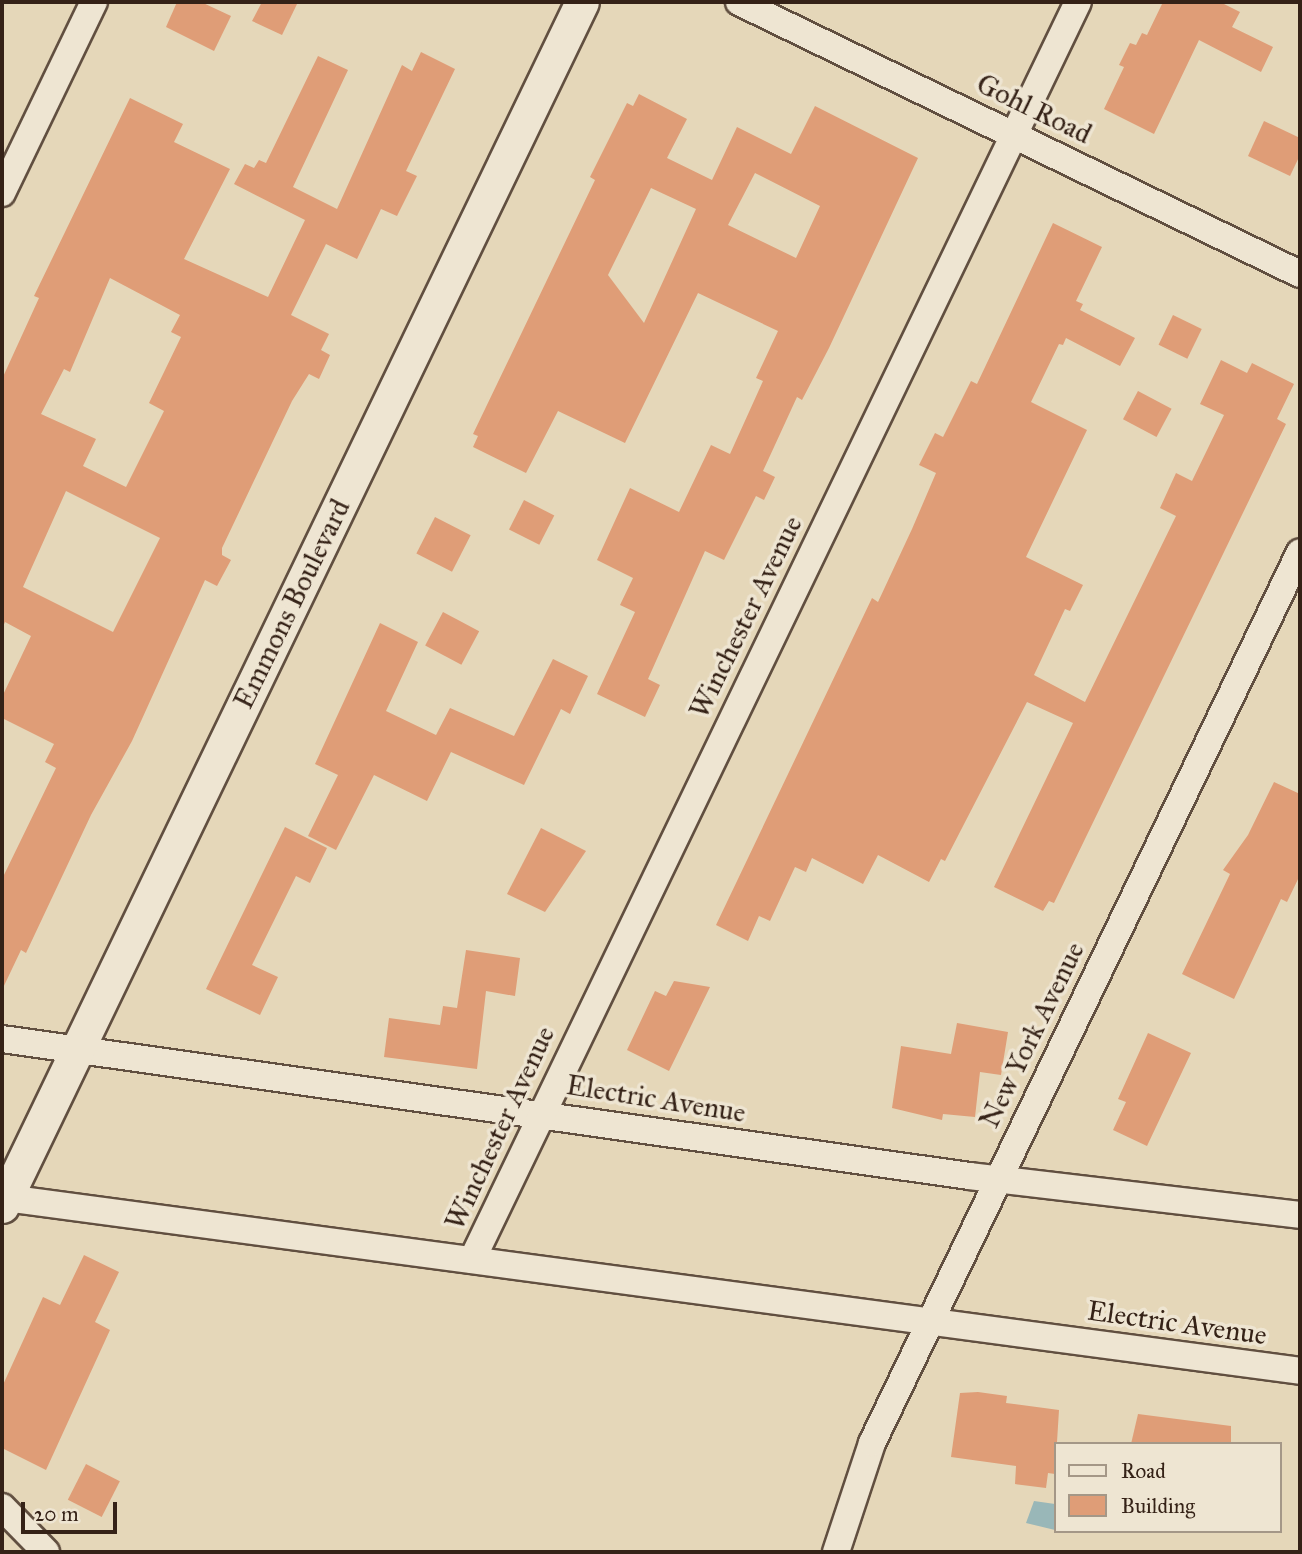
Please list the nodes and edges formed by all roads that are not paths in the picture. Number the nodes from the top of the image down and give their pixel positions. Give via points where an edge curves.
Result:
1 (94, 2) edge
2 (582, 2) edge
3 (739, 2) edge
4 (1078, 2) edge
5 (1014, 134) junction
6 (2, 193) edge
7 (1300, 274) edge
8 (1300, 552) edge
9 (2, 1039) edge
10 (77, 1049) junction
11 (542, 1112) junction
12 (998, 1178) junction
13 (4, 1202) edge
14 (1300, 1215) edge
15 (472, 1260) junction
16 (929, 1322) junction
17 (1300, 1371) edge
18 (2, 1507) edge
19 (46, 1552) edge
20 (836, 1552) edge

1 - 6 street
2 - 10 street, Emmons Boulevard
3 - 5 street, Gohl Road
4 - 5 street, Winchester Avenue
5 - 7 street, Gohl Road
5 - 11 street, Winchester Avenue
8 - 12 street, New York Avenue
9 - 10 street, Electric Avenue
10 - 11 street, Electric Avenue
10 - 13 street, Emmons Boulevard
11 - 12 street, Electric Avenue
11 - 15 street, Winchester Avenue
12 - 14 street, Electric Avenue
12 - 16 street, New York Avenue
13 - 15 street, Electric Avenue
15 - 16 street, Electric Avenue
16 - 17 street, Electric Avenue
16 - 20 street, New York Avenue via 872,1443
18 - 19 street

